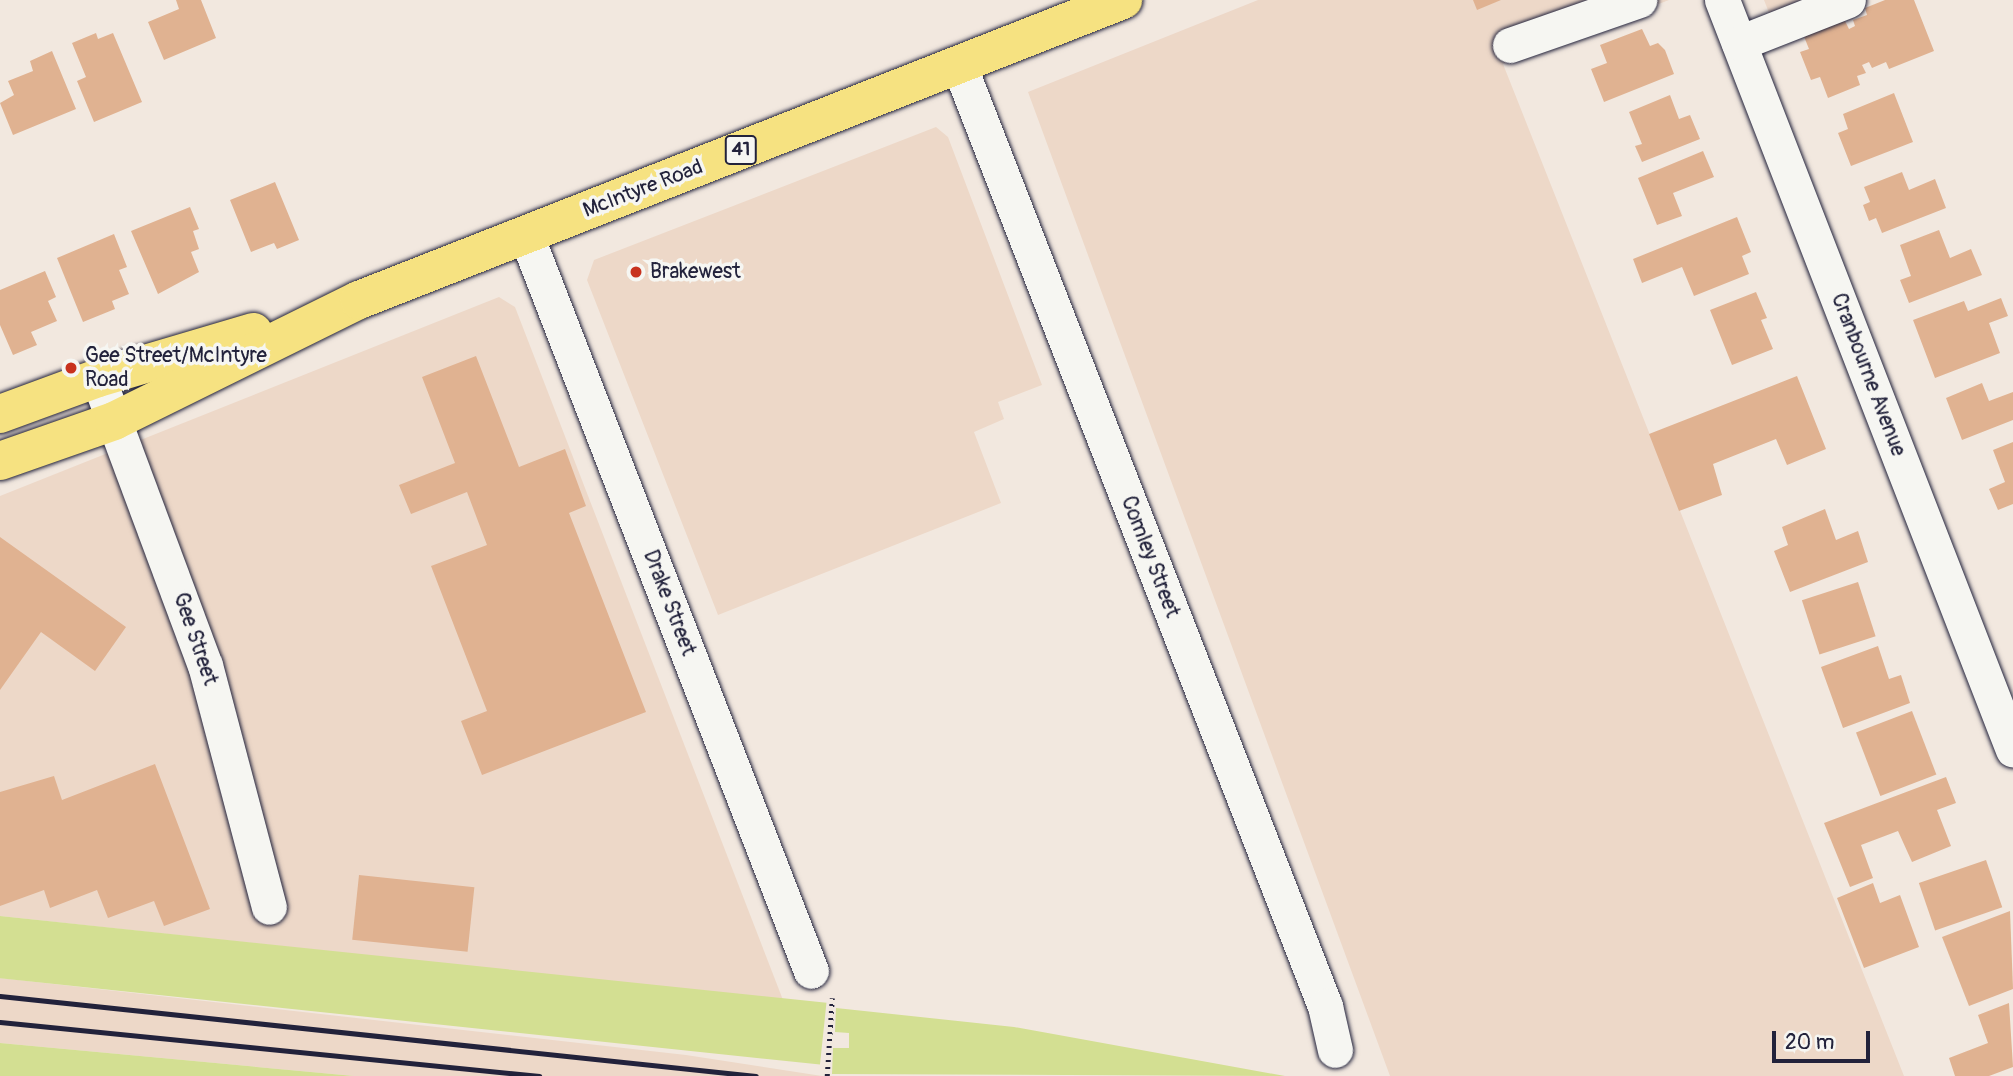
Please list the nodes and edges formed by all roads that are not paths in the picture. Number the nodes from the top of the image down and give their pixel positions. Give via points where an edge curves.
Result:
1 (1123, 0) edge
2 (1639, 0) edge
3 (1722, 0) edge
4 (1848, 0) edge
5 (1739, 43) junction
6 (1510, 45) dead end
7 (959, 65) junction
8 (526, 235) junction
9 (359, 300) junction
10 (98, 378) junction
11 (0, 414) edge
12 (114, 421) junction
13 (0, 461) edge
14 (2013, 750) edge
15 (269, 907) dead end
16 (822, 981) road end
17 (1335, 1050) dead end

1 - 7 main road, McIntyre Road / 41
2 - 6 street
3 - 5 street, Cranbourne Avenue
4 - 5 street
5 - 14 street, Cranbourne Avenue
7 - 8 main road, McIntyre Road / 41
7 - 17 street, Comley Street via 1325,1006
8 - 9 main road, McIntyre Road / 41
8 - 16 street, Drake Street
9 - 10 main road, McIntyre Road / 41
9 - 12 main road, McIntyre Road / 41
10 - 11 main road, McIntyre Road / 41
10 - 12 street, Gee Street
12 - 13 main road, McIntyre Road / 41
12 - 15 street, Gee Street via 205,666

